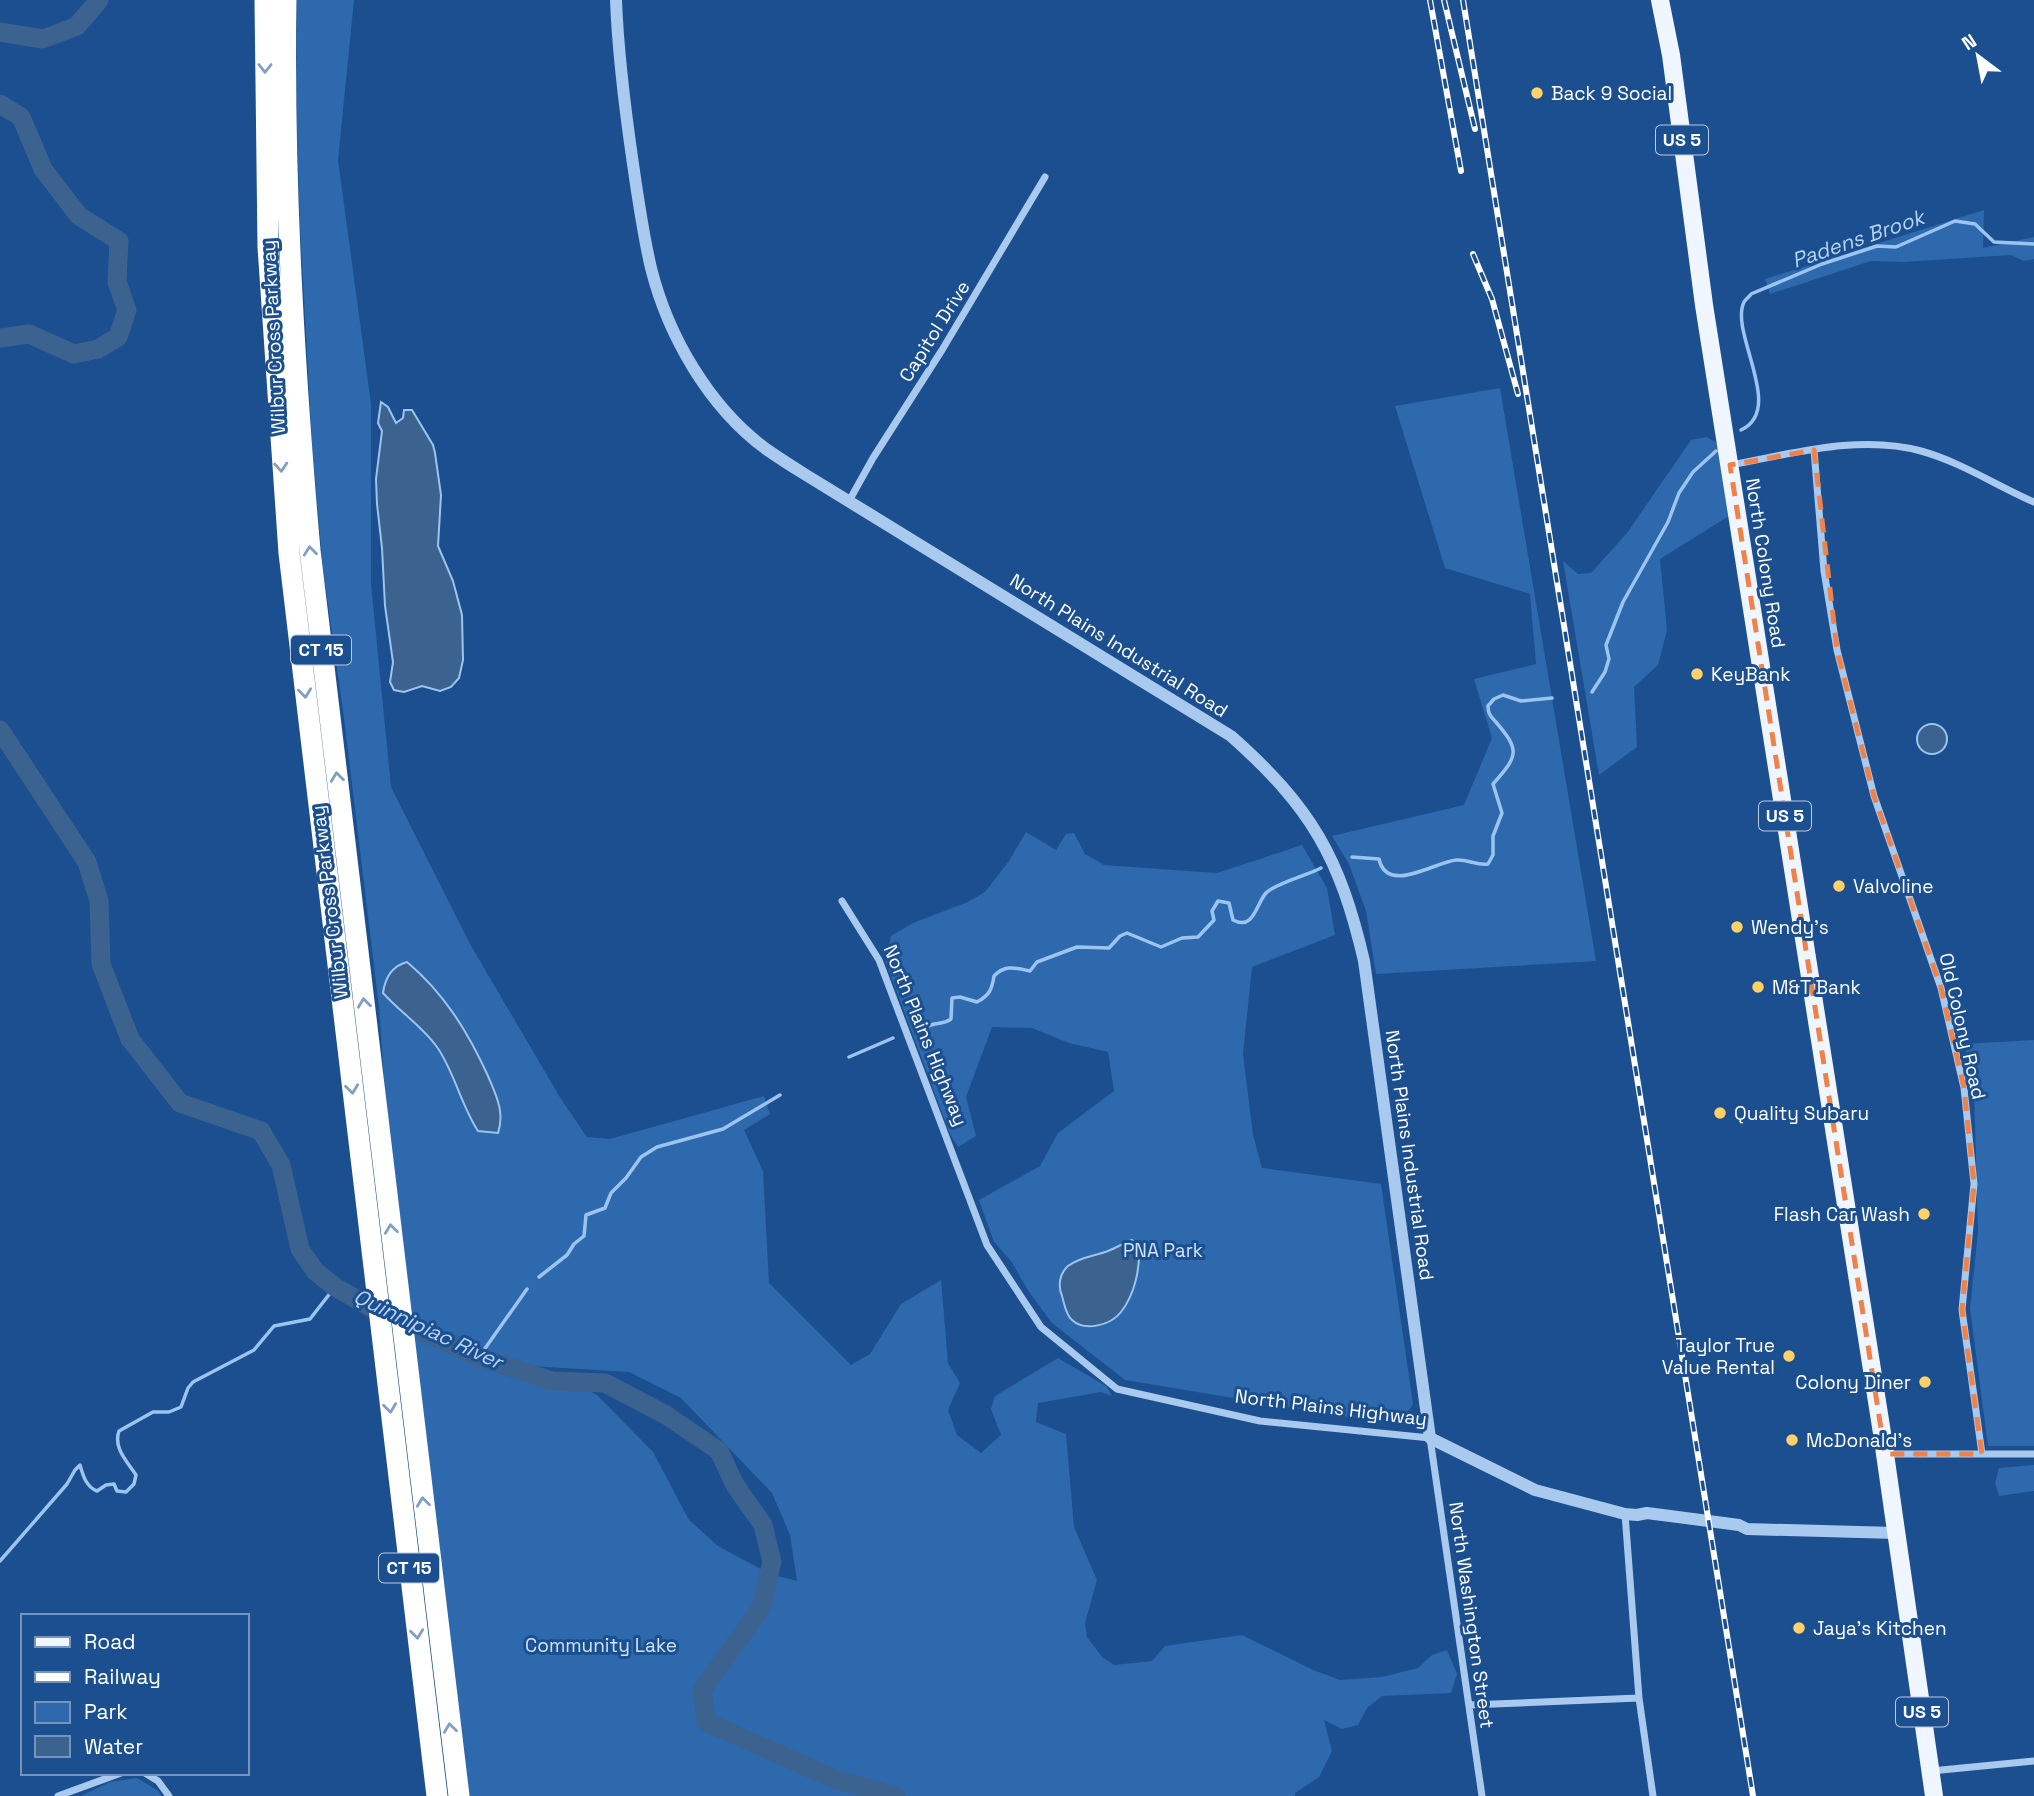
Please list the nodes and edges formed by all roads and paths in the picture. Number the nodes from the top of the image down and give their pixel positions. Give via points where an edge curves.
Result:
1 (265, 0) edge
2 (286, 0) edge
3 (617, 0) edge
4 (1660, 0) edge
5 (1045, 177) dead end
6 (1814, 450) junction
7 (1730, 465) junction
8 (849, 501) junction
9 (2034, 502) edge
10 (842, 901) dead end
11 (1430, 1438) junction
12 (1885, 1454) junction
13 (1982, 1454) junction
14 (2034, 1454) edge
15 (1631, 1515) junction
16 (1896, 1533) junction
17 (1639, 1698) junction
18 (1469, 1705) junction
19 (2034, 1761) edge
20 (1930, 1771) junction
21 (116, 1775) edge
22 (148, 1775) edge
23 (58, 1796) edge
24 (169, 1796) edge
25 (437, 1796) edge
26 (459, 1796) edge
27 (1482, 1796) edge
28 (1653, 1796) edge
29 (1934, 1796) edge

1 -> 25 highway, Wilbur Cross Parkway / CT 15 via 268,247 282,476
26 -> 2 highway, Wilbur Cross Parkway / CT 15 via 303,475 290,249
3 - 8 street, North Plains Industrial Road via 620,76 645,238 669,322 707,388 731,417 765,448
4 - 7 main road, North Colony Road / US 5
5 - 8 street, Capitol Drive
6 - 7 street
6 - 9 street via 1863,444 1922,451
6 - 13 street, Old Colony Road via 1824,571 1837,650 1874,796 1941,988 1964,1088 1975,1184 1962,1310
7 - 12 main road, North Colony Road / US 5
8 - 11 street, North Plains Industrial Road via 1231,736 1266,766 1315,827 1349,901 1364,961
10 - 11 street, North Plains Highway via 879,960 987,1245 1041,1327 1117,1389 1260,1421
11 - 15 street, North Plains Highway via 1535,1490
11 - 18 street, North Washington Street
12 - 13 street
12 - 16 main road, North Colony Road / US 5
13 - 14 street
15 - 16 street, North Plains Highway via 1647,1513 1747,1529
15 - 17 street
16 - 20 main road, North Colony Road / US 5
17 - 18 street
17 - 28 street
18 - 27 street, North Washington Street
19 - 20 street
20 - 29 main road, North Colony Road / US 5
21 - 23 street
22 - 24 street

